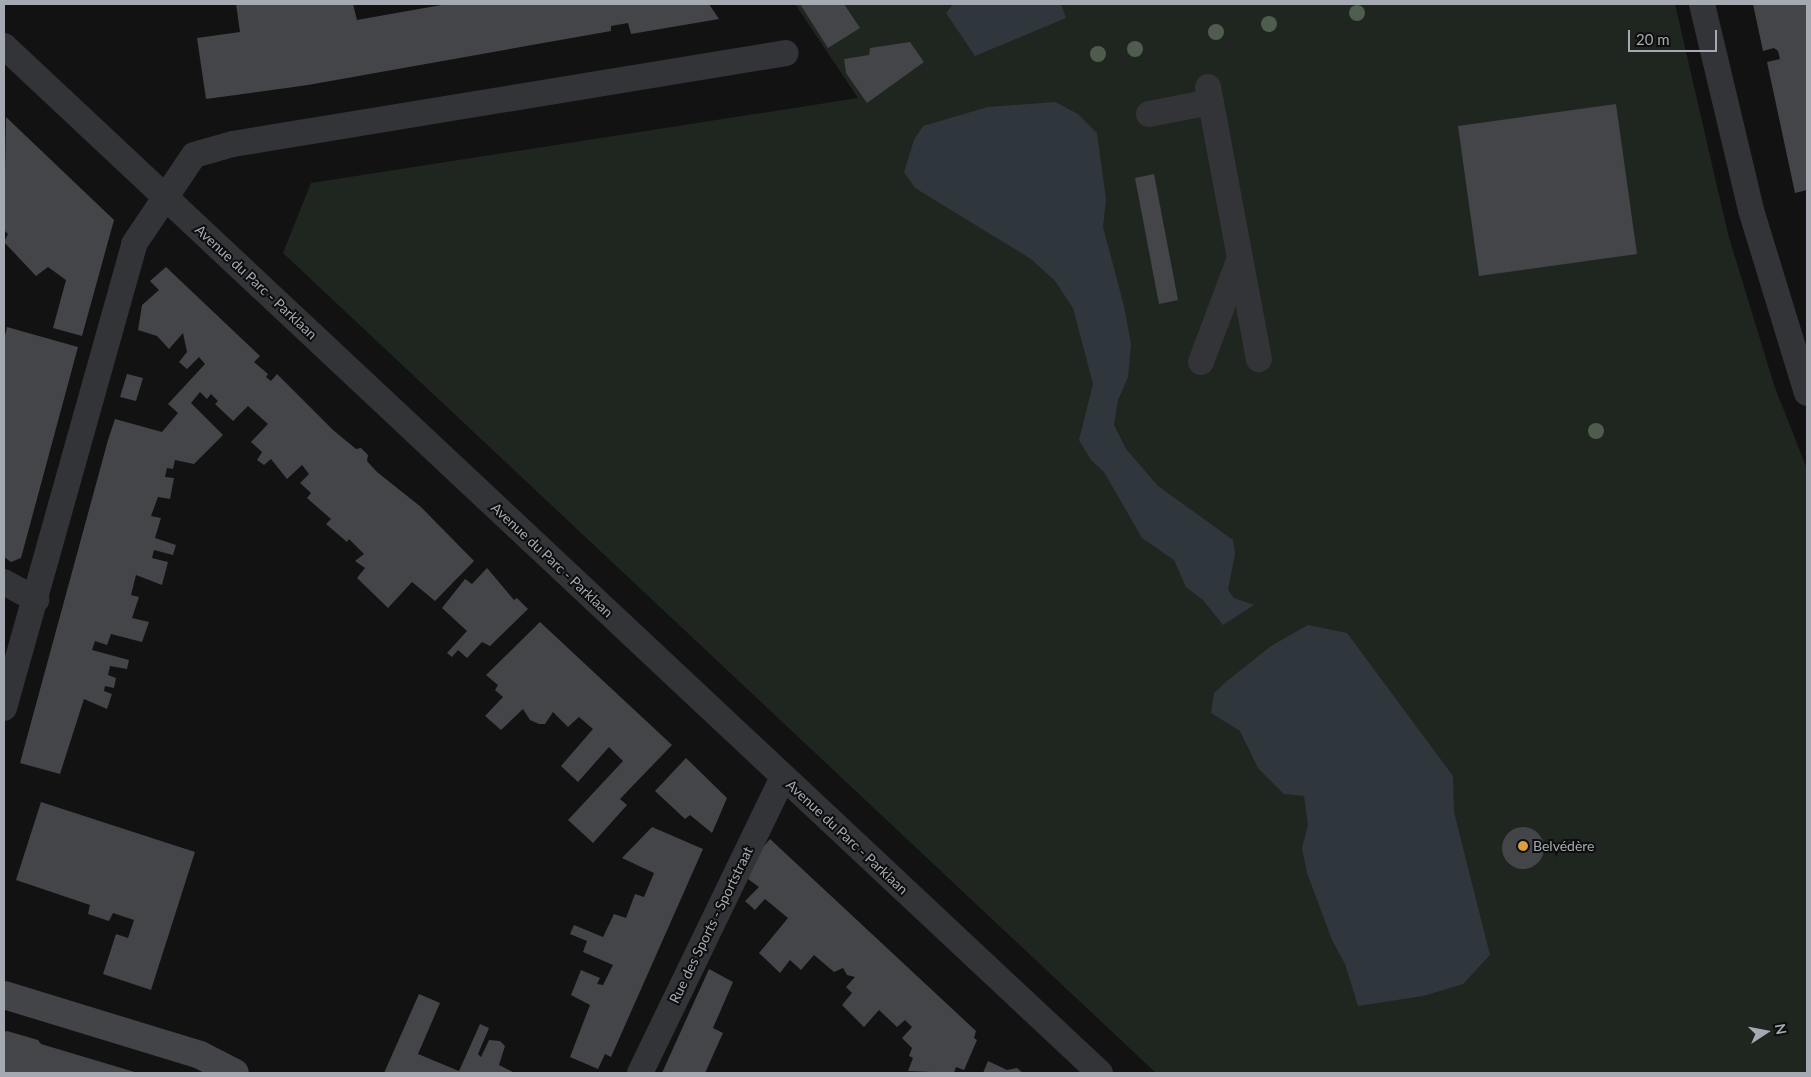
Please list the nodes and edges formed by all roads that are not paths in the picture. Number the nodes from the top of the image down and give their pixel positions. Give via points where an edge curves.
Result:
1 (1702, 4) edge
2 (4, 46) edge
3 (786, 54) dead end
4 (1149, 114) dead end
5 (164, 196) junction
6 (1240, 257) junction
7 (1259, 359) dead end
8 (1201, 362) dead end
9 (1807, 393) edge
10 (4, 582) edge
11 (36, 600) junction
12 (4, 708) edge
13 (783, 777) junction
14 (4, 995) edge
15 (235, 1073) edge
16 (640, 1073) edge
17 (1100, 1073) edge

1 - 9 street via 1751,210
2 - 5 street, Avenue du Parc - Parklaan
3 - 5 street via 212,148 194,155
4 - 6 street via 1210,95
5 - 11 street via 134,244
5 - 13 street, Avenue du Parc - Parklaan
6 - 7 street
6 - 8 street
10 - 11 street
11 - 12 street
13 - 16 street, Rue des Sports - Sportstraat
13 - 17 street, Avenue du Parc - Parklaan
14 - 15 main road via 200,1056

